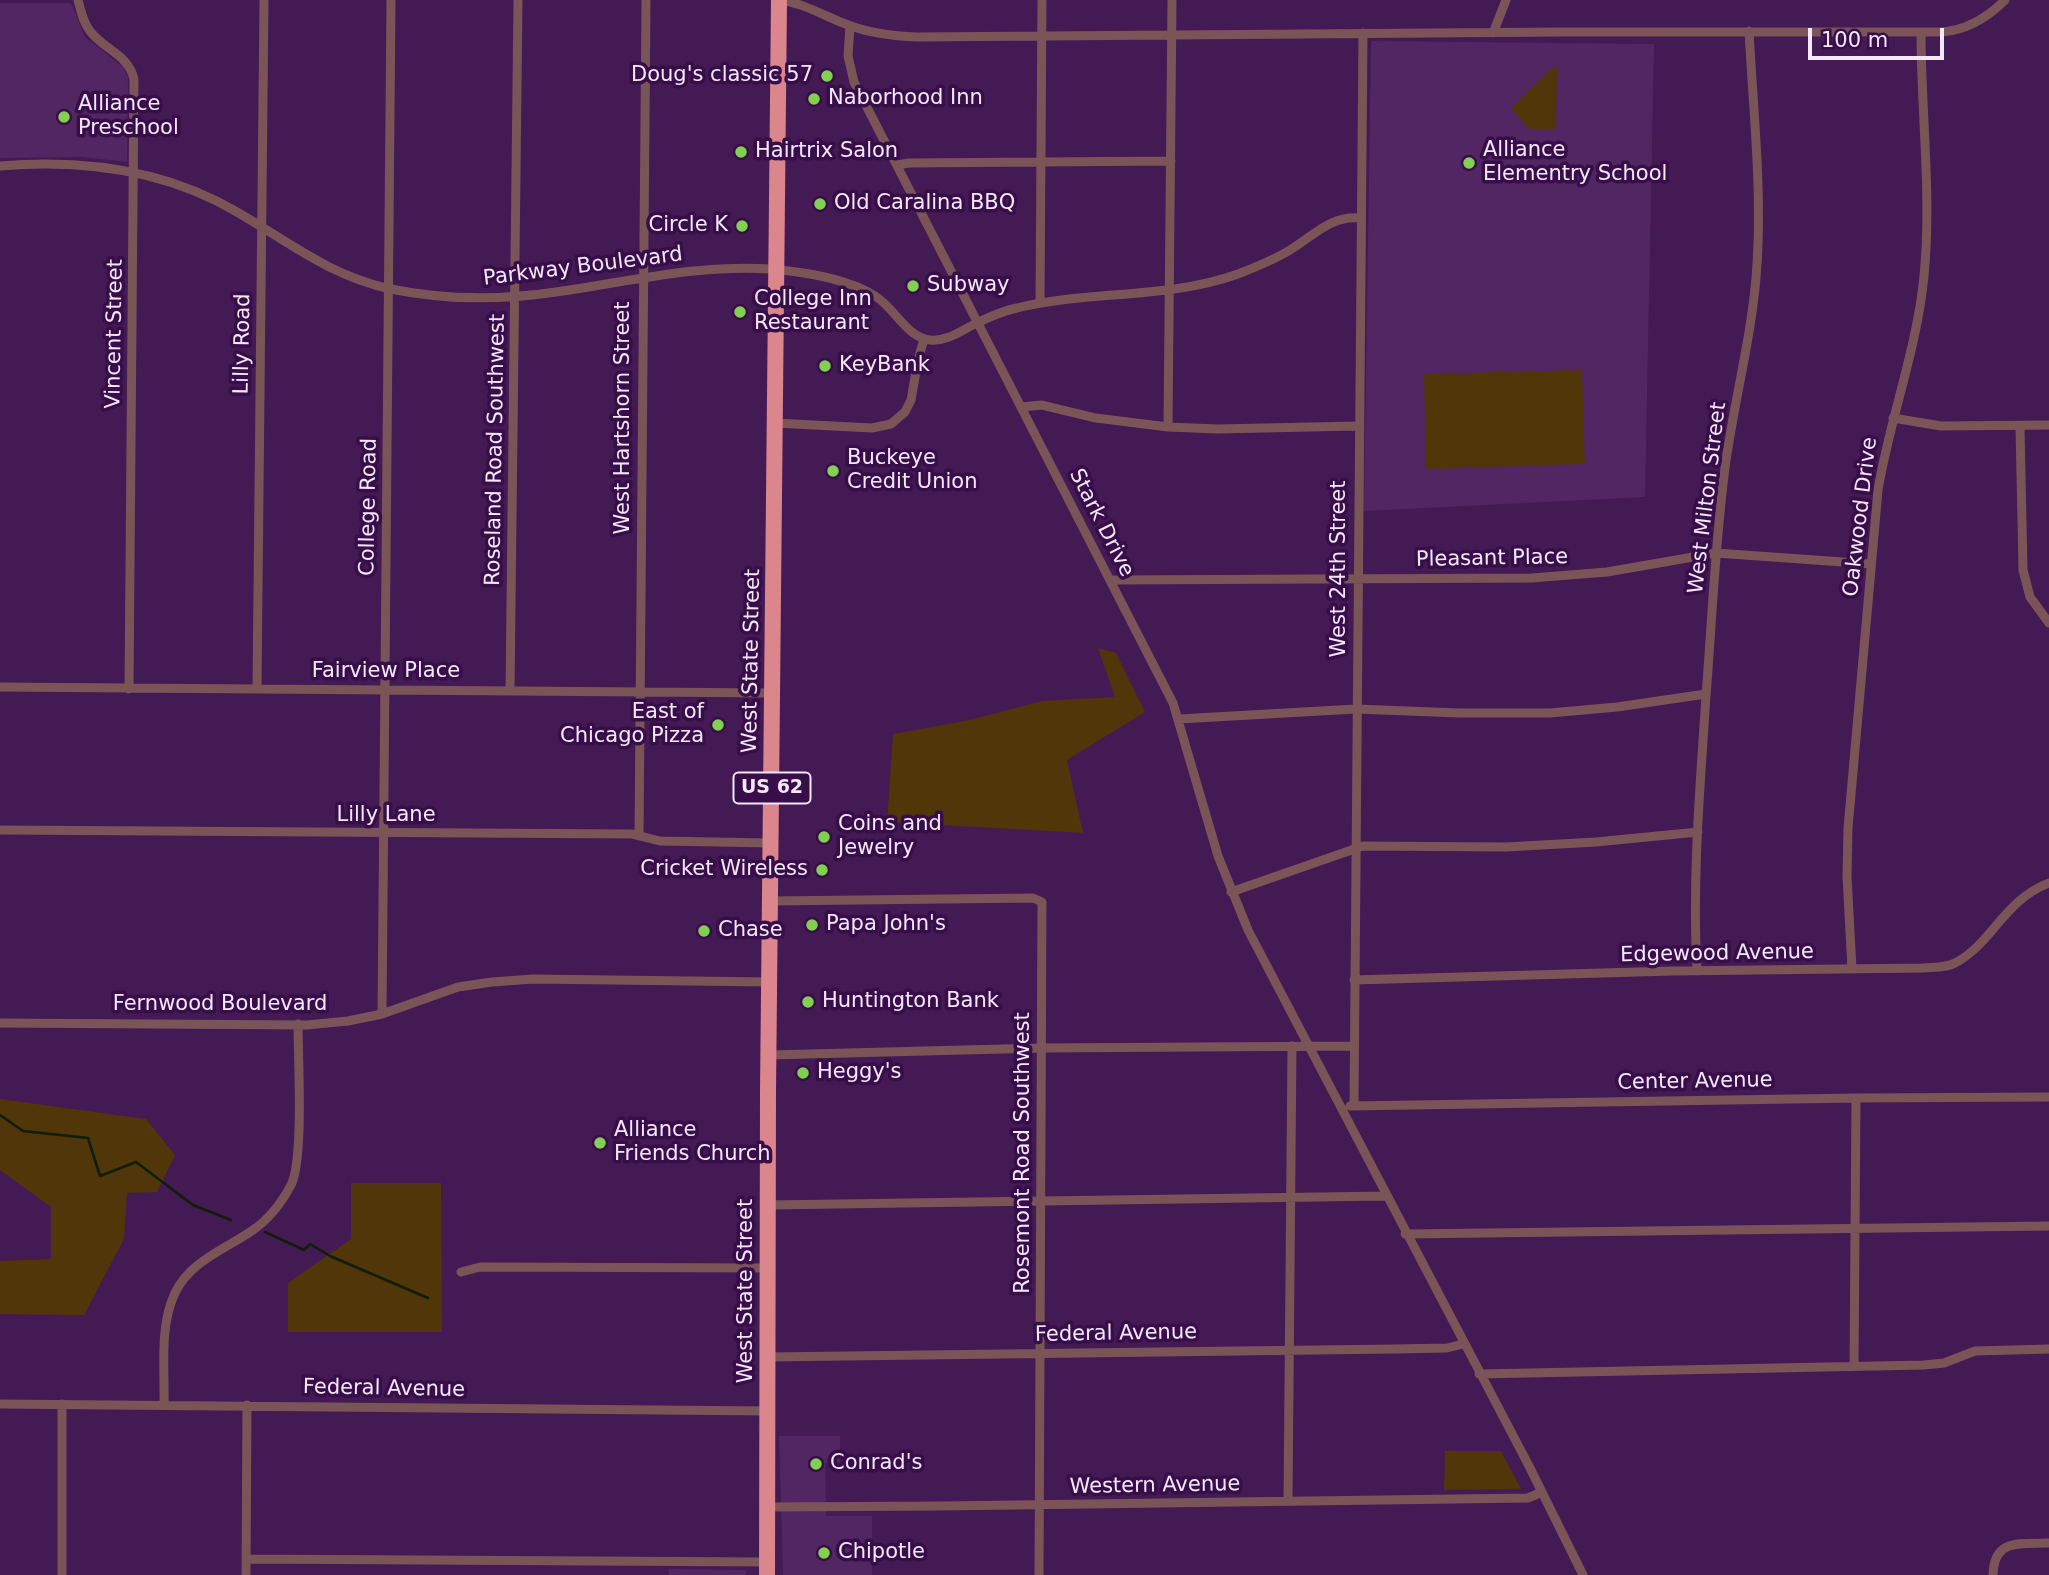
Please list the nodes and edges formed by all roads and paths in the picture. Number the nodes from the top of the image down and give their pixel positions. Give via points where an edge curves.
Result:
1 (78, 0) edge
2 (264, 0) edge
3 (391, 0) edge
4 (518, 0) edge
5 (646, 0) edge
6 (779, 0) edge
7 (1042, 0) edge
8 (1172, 0) edge
9 (1506, 0) edge
10 (2005, 0) edge
11 (850, 26) junction
12 (1749, 31) junction
13 (1921, 32) junction
14 (1363, 33) junction
15 (1493, 33) junction
16 (1172, 35) junction
17 (1042, 36) junction
18 (1171, 161) junction
19 (1040, 163) junction
20 (897, 165) junction
21 (0, 166) edge
22 (134, 172) junction
23 (1360, 218) junction
24 (262, 228) junction
25 (776, 270) junction
26 (643, 277) junction
27 (389, 288) junction
28 (1170, 290) junction
29 (515, 296) junction
30 (1040, 303) junction
31 (978, 322) junction
32 (924, 339) junction
33 (1022, 407) junction
34 (1893, 418) junction
35 (775, 423) junction
36 (2049, 425) edge
37 (1358, 426) junction
38 (2020, 426) junction
39 (1168, 427) junction
40 (1716, 553) junction
41 (1871, 564) junction
42 (1357, 578) junction
43 (1111, 580) junction
44 (2049, 623) edge
45 (0, 687) edge
46 (129, 689) junction
47 (257, 689) junction
48 (385, 690) junction
49 (510, 691) junction
50 (640, 692) junction
51 (773, 693) junction
52 (1706, 694) junction
53 (1356, 709) junction
54 (1179, 719) junction
55 (0, 830) edge
56 (1698, 832) junction
57 (383, 833) junction
58 (639, 836) junction
59 (771, 843) junction
60 (1355, 848) junction
61 (2049, 883) edge
62 (1231, 892) junction
63 (771, 901) junction
64 (1852, 969) junction
65 (1697, 971) junction
66 (1354, 979) junction
67 (770, 982) junction
68 (382, 1014) junction
69 (0, 1023) edge
70 (298, 1024) junction
71 (1292, 1046) junction
72 (1308, 1046) junction
73 (1354, 1046) junction
74 (1042, 1048) junction
75 (769, 1055) junction
76 (2049, 1097) edge
77 (1856, 1098) junction
78 (1354, 1105) junction
79 (1341, 1108) junction
80 (1386, 1196) junction
81 (1291, 1198) junction
82 (1041, 1201) junction
83 (769, 1205) junction
84 (2049, 1226) edge
85 (1855, 1227) junction
86 (1405, 1234) junction
87 (768, 1268) junction
88 (461, 1272) dead end
89 (1463, 1344) junction
90 (2049, 1349) edge
91 (1289, 1350) junction
92 (1041, 1353) junction
93 (768, 1357) junction
94 (1854, 1366) junction
95 (1479, 1374) junction
96 (0, 1404) edge
97 (62, 1404) junction
98 (164, 1405) junction
99 (247, 1405) junction
100 (768, 1411) junction
101 (1542, 1492) junction
102 (1289, 1502) junction
103 (1040, 1505) junction
104 (767, 1507) junction
105 (2049, 1543) edge
106 (246, 1559) junction
107 (767, 1569) edge
108 (62, 1575) edge
109 (246, 1575) edge
110 (1039, 1575) edge
111 (1583, 1575) edge
112 (1993, 1575) edge

1 - 22 street, Vincent Street via 90,32 122,57 132,72
2 - 24 street, Lilly Road
3 - 27 street, College Road
4 - 29 street, Roseland Road Southwest
5 - 26 street, West Hartshorn Street
6 - 11 street
6 - 25 highway, West State Street / US 62
7 - 17 street
8 - 16 street
9 - 15 street
10 - 13 street via 1989,16 1961,29
11 - 17 street via 903,36
11 - 20 street, Stark Drive via 850,69
12 - 13 street
12 - 15 street
12 - 40 street, West Milton Street via 1757,265
13 - 34 street, Oakwood Drive via 1926,250 1917,324
14 - 15 street
14 - 16 street
14 - 23 street, West 24th Street
16 - 17 street
16 - 18 street
17 - 19 street
18 - 19 street
18 - 28 street
19 - 20 street
19 - 30 street
20 - 31 street, Stark Drive
21 - 22 street, Parkway Boulevard via 69,163
22 - 24 street, Parkway Boulevard via 202,194
22 - 46 street, Vincent Street
23 - 28 street via 1335,220 1289,251 1238,274
23 - 37 street, West 24th Street
24 - 27 street, Parkway Boulevard via 319,263
24 - 47 street, Lilly Road
25 - 26 street, Parkway Boulevard
25 - 32 street, Parkway Boulevard via 865,290
25 - 35 highway, West State Street / US 62
26 - 29 street, Parkway Boulevard
26 - 50 street, West Hartshorn Street
27 - 29 street, Parkway Boulevard via 443,296
27 - 48 street, College Road
28 - 30 street
28 - 39 street
29 - 49 street, Roseland Road Southwest
30 - 31 street
31 - 32 street via 946,339
31 - 33 street, Stark Drive
32 - 35 street via 909,406 891,424 873,428
33 - 39 street via 1042,405 1096,418
33 - 43 street, Stark Drive
34 - 38 street via 1941,426
34 - 41 street, Oakwood Drive via 1878,489
35 - 51 highway, West State Street / US 62
36 - 38 street
37 - 39 street
37 - 42 street, West 24th Street
38 - 44 street via 2023,570 2030,597
40 - 41 street, Pleasant Place
40 - 42 street, Pleasant Place via 1573,575
40 - 52 street, West Milton Street
41 - 64 street, Oakwood Drive via 1847,838
42 - 43 street, Pleasant Place
42 - 53 street, West 24th Street
43 - 54 street, Stark Drive
45 - 46 street, Fairview Place
46 - 47 street, Fairview Place
47 - 48 street, Fairview Place
48 - 49 street, Fairview Place
48 - 57 street, College Road
49 - 50 street, Fairview Place
50 - 51 street, Fairview Place
50 - 58 street, West Hartshorn Street
51 - 59 highway, West State Street / US 62
52 - 53 street via 1550,713
52 - 56 street, West Milton Street
53 - 54 street
53 - 60 street, West 24th Street
54 - 62 street, Stark Drive
55 - 57 street, Lilly Lane
56 - 60 street via 1506,847
56 - 65 street, West Milton Street
57 - 58 street, Lilly Lane
57 - 68 street, College Road
58 - 59 street, Lilly Lane via 660,841
59 - 63 highway, West State Street / US 62
60 - 62 street
60 - 66 street, West 24th Street
61 - 64 street, Edgewood Avenue via 2022,897 1955,963
62 - 72 street, Stark Drive
63 - 67 highway, West State Street / US 62
63 - 74 street, Rosemont Road Southwest via 1040,900
64 - 65 street, Edgewood Avenue
65 - 66 street, Edgewood Avenue
66 - 73 street, West 24th Street
67 - 68 street, Fernwood Boulevard via 512,980 458,987
67 - 75 highway, West State Street / US 62
68 - 70 street, Fernwood Boulevard
69 - 70 street, Fernwood Boulevard
70 - 98 street via 298,1137 293,1179 270,1215 194,1269 174,1294 166,1333
71 - 72 street
71 - 74 street
71 - 81 street
72 - 73 street
72 - 79 street, Stark Drive
73 - 78 street, West 24th Street
74 - 75 street
74 - 82 street, Rosemont Road Southwest
75 - 83 highway, West State Street / US 62
76 - 77 street, Center Avenue
77 - 78 street, Center Avenue
77 - 85 street
78 - 79 street, Center Avenue
79 - 80 street, Stark Drive
80 - 81 street
80 - 86 street, Stark Drive
81 - 82 street
81 - 91 street
82 - 83 street
82 - 92 street, Rosemont Road Southwest
83 - 87 highway, West State Street / US 62
84 - 85 street
85 - 86 street
85 - 94 street
86 - 89 street, Stark Drive
87 - 88 street via 480,1267
87 - 93 highway, West State Street / US 62
89 - 91 street, Federal Avenue
89 - 95 street, Stark Drive
90 - 94 street via 1975,1351 1924,1366
91 - 92 street, Federal Avenue
91 - 102 street
92 - 93 street, Federal Avenue
92 - 103 street, Rosemont Road Southwest
93 - 100 highway, West State Street / US 62
94 - 95 street
95 - 101 street, Stark Drive
96 - 97 street, Federal Avenue
97 - 98 street, Federal Avenue
97 - 108 street
98 - 99 street, Federal Avenue
99 - 100 street, Federal Avenue
99 - 106 street
100 - 104 highway, West State Street / US 62
101 - 102 street, Western Avenue via 1528,1497
101 - 111 street, Stark Drive
102 - 103 street, Western Avenue
103 - 104 street, Western Avenue
103 - 110 street, Rosemont Road Southwest
104 - 107 highway, West State Street / US 62
105 - 112 street via 2003,1548 1995,1556
106 - 107 street
106 - 109 street

